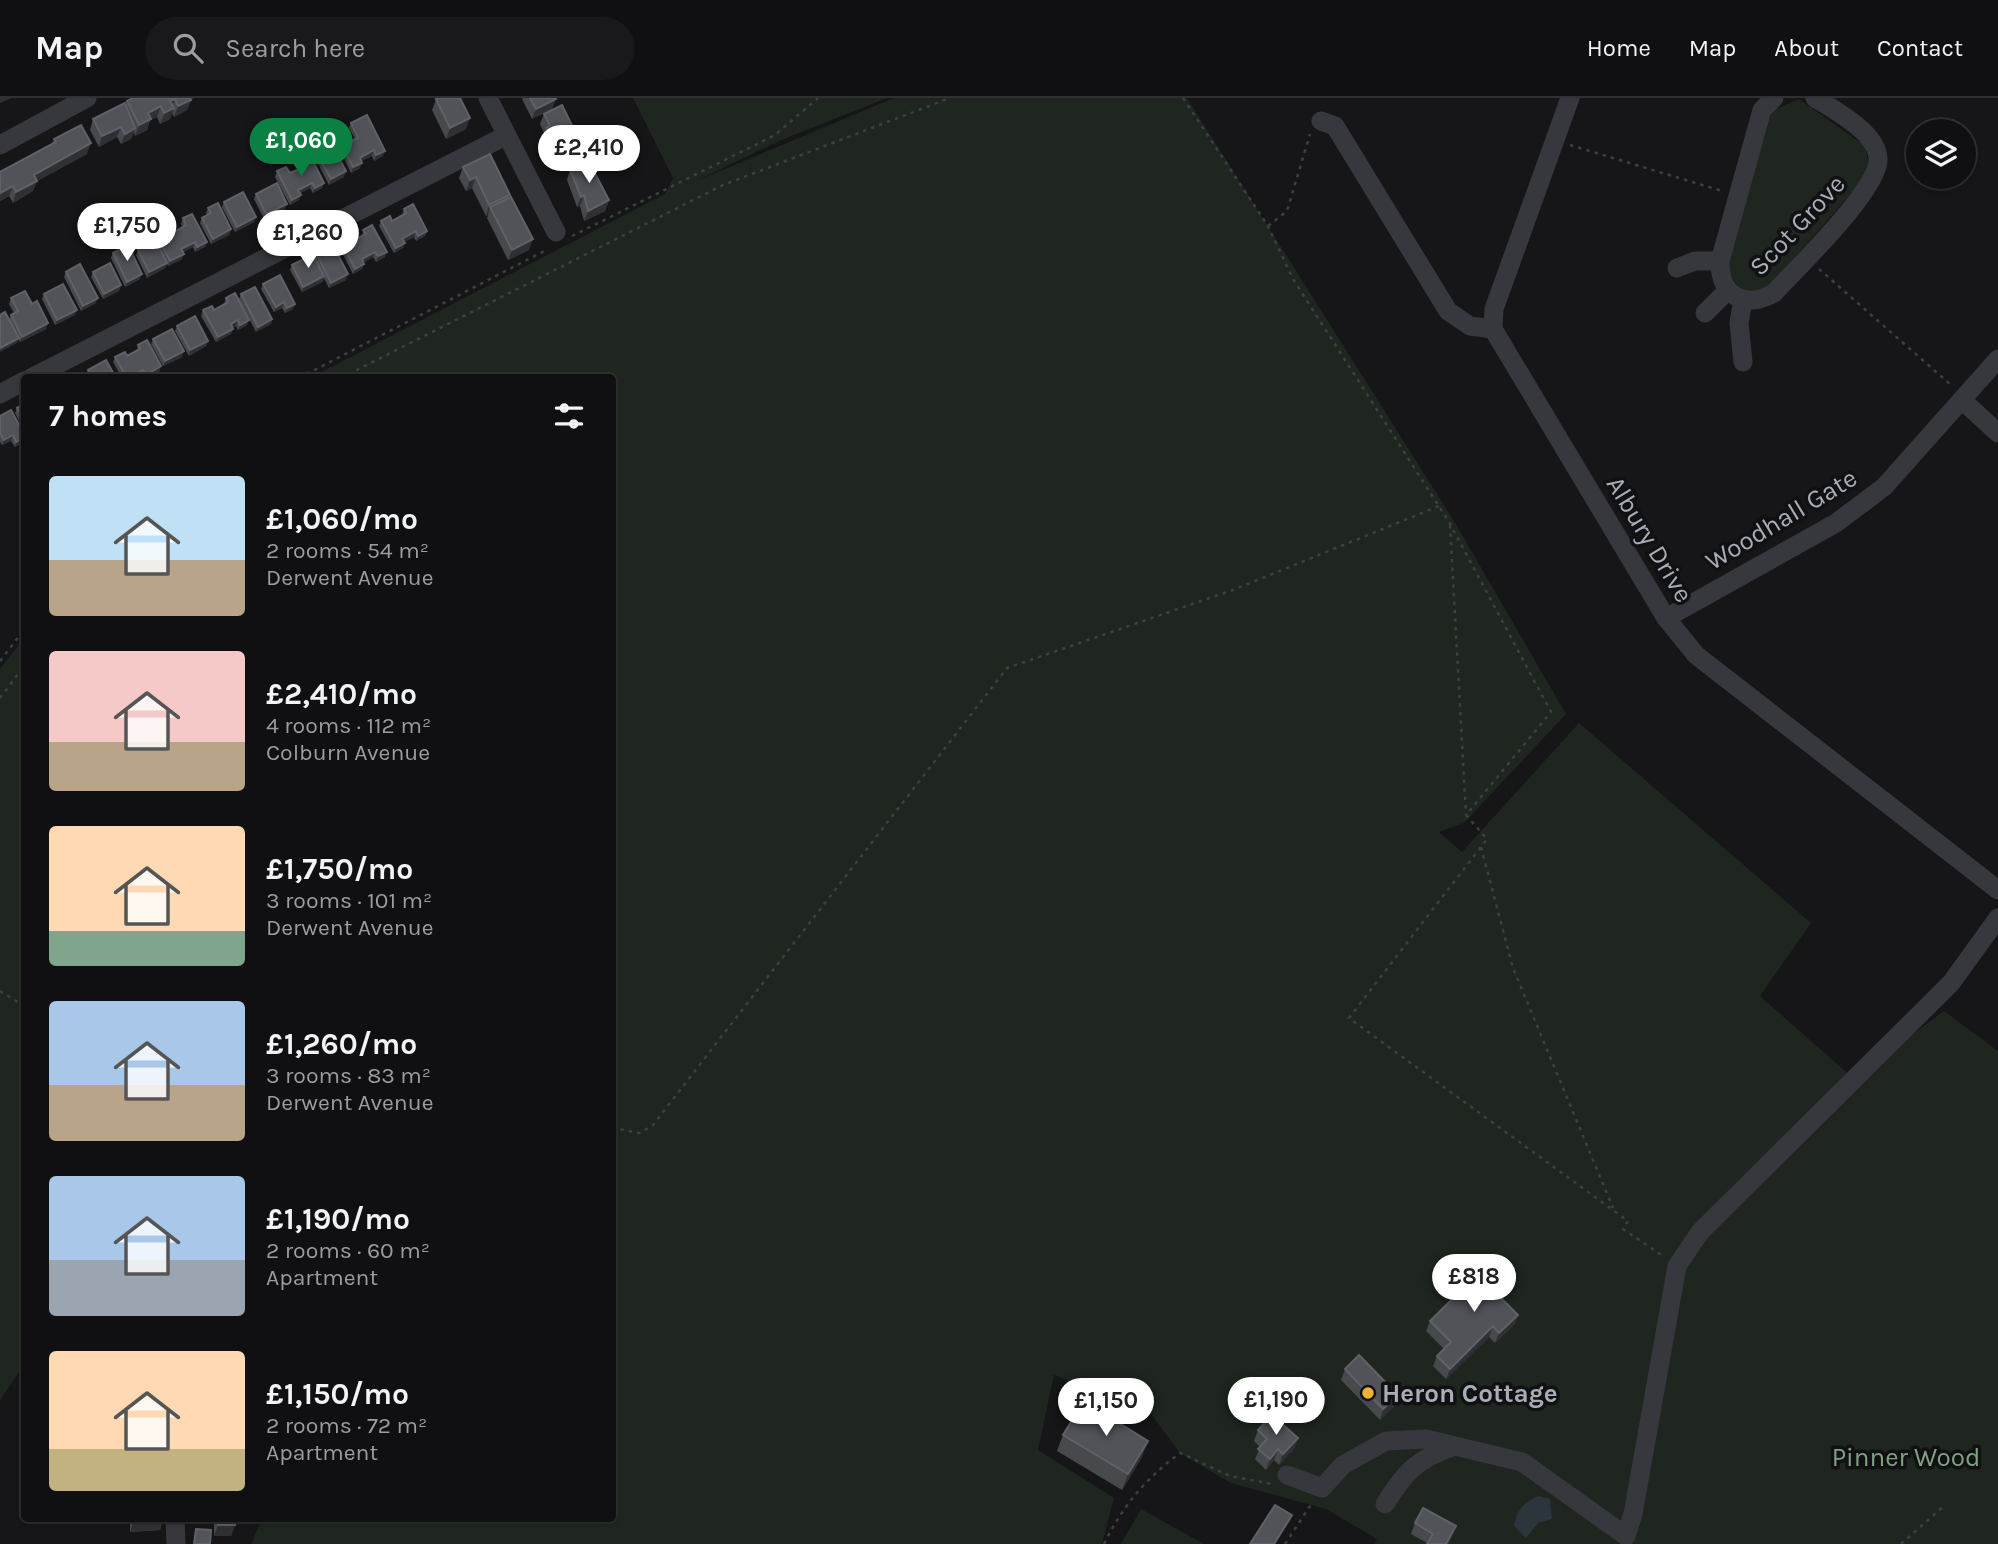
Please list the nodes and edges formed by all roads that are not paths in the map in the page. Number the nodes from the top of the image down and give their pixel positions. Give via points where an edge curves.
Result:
1 (86, 98) edge
2 (488, 98) edge
3 (1774, 98) edge
4 (1817, 98) edge
5 (1567, 99) edge
6 (1321, 121) road end
7 (507, 135) junction
8 (0, 145) edge
9 (555, 241) road end
10 (1720, 261) junction
11 (1677, 268) dead end
12 (1735, 296) junction
13 (1705, 313) dead end
14 (1493, 329) junction
15 (1998, 359) edge
16 (1743, 362) dead end
17 (39, 374) edge
18 (21, 383) edge
19 (0, 394) edge
20 (1963, 398) junction
21 (1998, 433) edge
22 (1666, 618) junction
23 (1998, 890) edge
24 (1998, 918) edge
25 (1456, 1445) junction
26 (1285, 1481) road end
27 (1385, 1504) dead end
28 (175, 1522) edge
29 (176, 1544) edge

1 - 8 street
2 - 7 street
3 - 10 street, Scot Grove via 1762,110
4 - 12 street, Scot Grove via 1870,138 1879,158 1873,182 1774,293 1760,301
5 - 14 street via 1494,309
6 - 14 street via 1335,126 1448,311 1470,326
7 - 9 street
7 - 17 street
10 - 11 street via 1695,261
10 - 12 street, Scot Grove via 1720,278
12 - 13 street
12 - 16 street
14 - 22 street, Albury Drive
15 - 20 street, Woodhall Gate
18 - 19 street
20 - 21 street
20 - 22 street, Woodhall Gate via 1884,487 1836,523
22 - 23 street, Albury Drive via 1696,655
24 - 25 street via 1951,983 1700,1232 1677,1266 1626,1536 1522,1462
25 - 26 street via 1426,1439 1386,1441 1343,1465 1322,1488
25 - 27 street via 1428,1454 1401,1477
28 - 29 street

